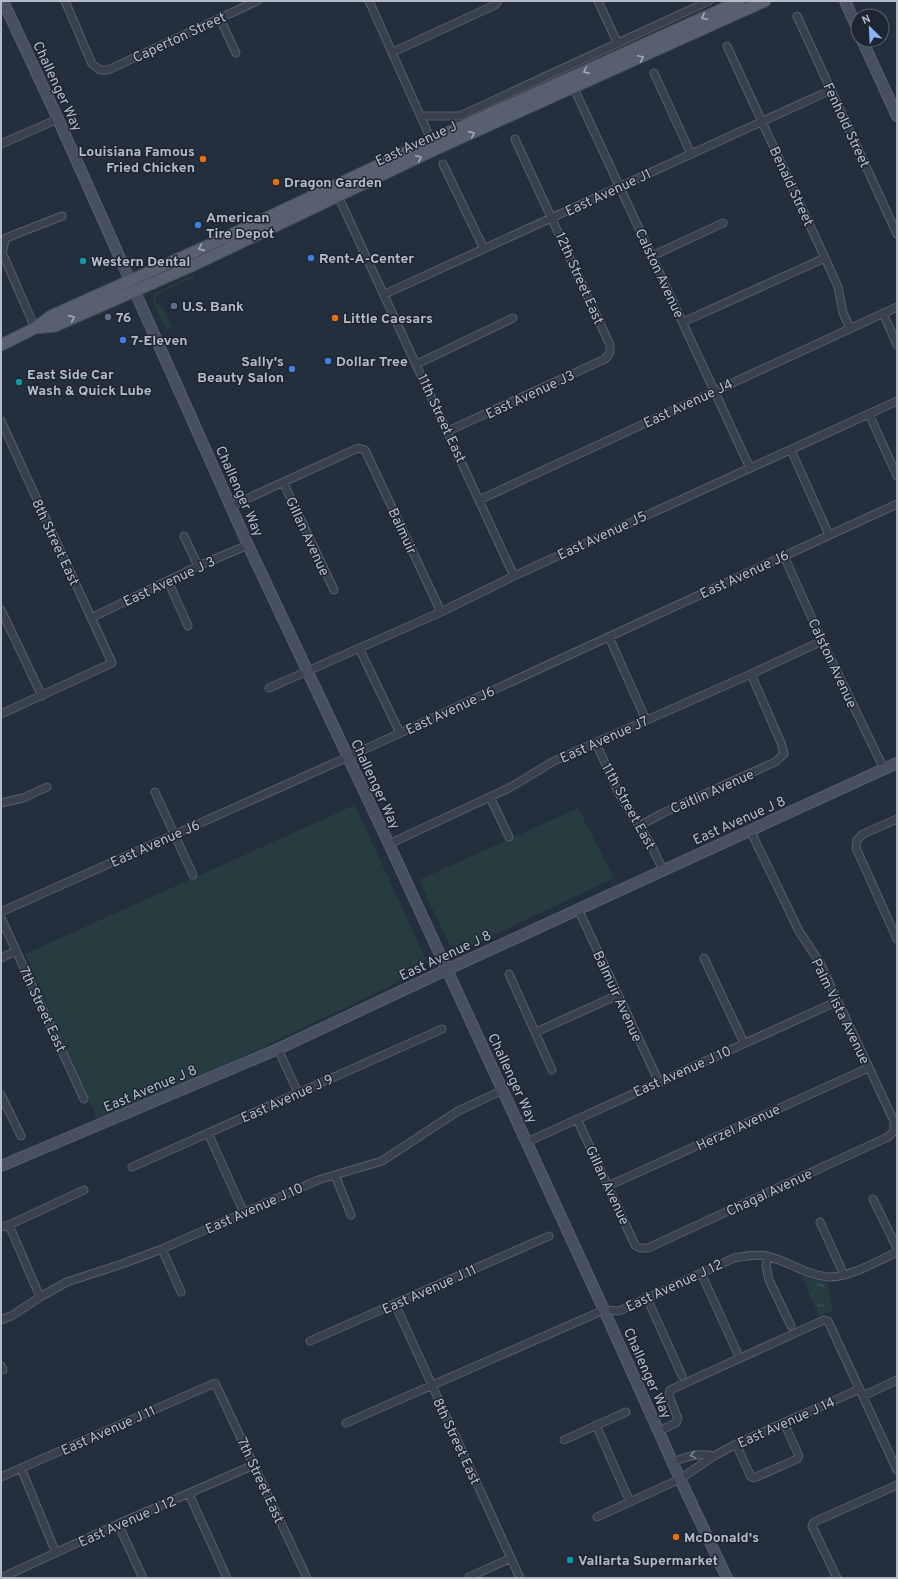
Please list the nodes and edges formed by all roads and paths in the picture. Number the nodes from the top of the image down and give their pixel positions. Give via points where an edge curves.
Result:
1 (3, 1) edge
2 (65, 1) edge
3 (257, 1) edge
4 (369, 1) edge
5 (498, 1) edge
6 (598, 1) edge
7 (709, 1) edge
8 (740, 1) edge
9 (766, 1) edge
10 (845, 1) edge
11 (692, 4) edge
12 (850, 12) edge
13 (797, 16) dead end
14 (220, 19) junction
15 (617, 42) junction
16 (728, 46) dead end
17 (866, 48) edge
18 (393, 52) junction
19 (236, 53) dead end
20 (654, 73) dead end
21 (572, 83) junction
22 (831, 90) junction
23 (421, 116) junction
24 (897, 116) edge
25 (58, 119) junction
26 (763, 122) junction
27 (1, 135) edge
28 (515, 139) dead end
29 (3, 143) edge
30 (434, 145) junction
31 (691, 154) junction
32 (443, 164) dead end
33 (620, 186) junction
34 (338, 196) junction
35 (303, 201) junction
36 (62, 216) dead end
37 (552, 218) junction
38 (261, 220) junction
39 (723, 223) dead end
40 (268, 230) junction
41 (897, 234) edge
42 (484, 249) junction
43 (215, 254) junction
44 (652, 256) junction
45 (825, 258) junction
46 (132, 285) junction
47 (385, 294) junction
48 (897, 307) edge
49 (883, 314) junction
50 (513, 318) dead end
51 (683, 322) junction
52 (35, 328) junction
53 (850, 328) junction
54 (1, 345) edge
55 (897, 345) edge
56 (610, 352) joint
57 (417, 364) junction
58 (714, 391) junction
59 (897, 401) edge
60 (869, 414) junction
61 (1, 421) edge
62 (448, 431) junction
63 (791, 450) junction
64 (750, 468) junction
65 (897, 476) edge
66 (283, 482) junction
67 (479, 500) junction
68 (897, 504) edge
69 (231, 506) junction
70 (829, 535) junction
71 (184, 536) dead end
72 (248, 545) junction
73 (784, 556) junction
74 (198, 566) junction
75 (514, 576) junction
76 (168, 581) junction
77 (334, 590) dead end
78 (1, 610) edge
79 (441, 612) junction
80 (91, 618) junction
81 (188, 626) dead end
82 (609, 637) junction
83 (822, 641) junction
84 (359, 648) junction
85 (307, 670) junction
86 (751, 674) junction
87 (269, 688) dead end
88 (42, 696) junction
89 (1, 714) edge
90 (646, 720) junction
91 (400, 733) junction
92 (596, 743) junction
93 (348, 757) junction
94 (897, 763) edge
95 (884, 769) junction
96 (47, 787) dead end
97 (154, 792) dead end
98 (490, 797) junction
99 (1, 803) edge
100 (897, 819) edge
101 (639, 826) junction
102 (750, 830) junction
103 (174, 835) junction
104 (509, 838) dead end
105 (389, 844) junction
106 (663, 870) junction
107 (193, 875) dead end
108 (578, 909) junction
109 (1, 912) edge
110 (1, 918) edge
111 (897, 938) edge
112 (16, 951) junction
113 (1, 958) edge
114 (704, 958) dead end
115 (446, 970) junction
116 (509, 974) dead end
117 (618, 995) junction
118 (838, 1001) junction
119 (442, 1029) dead end
120 (536, 1032) junction
121 (744, 1043) junction
122 (278, 1049) junction
123 (868, 1068) junction
124 (552, 1070) dead end
125 (659, 1082) junction
126 (503, 1090) junction
127 (298, 1093) junction
128 (1, 1095) edge
129 (84, 1099) dead end
130 (577, 1119) junction
131 (894, 1130) joint
132 (208, 1133) junction
133 (21, 1136) dead end
134 (527, 1142) junction
135 (1, 1166) edge
136 (132, 1167) dead end
137 (335, 1175) junction
138 (608, 1186) junction
139 (84, 1190) dead end
140 (873, 1198) dead end
141 (244, 1213) junction
142 (351, 1215) dead end
143 (820, 1222) dead end
144 (9, 1226) junction
145 (1, 1227) edge
146 (549, 1236) dead end
147 (162, 1248) junction
148 (640, 1248) joint
149 (897, 1248) edge
150 (897, 1252) edge
151 (768, 1256) junction
152 (701, 1273) junction
153 (844, 1275) junction
154 (181, 1292) dead end
155 (40, 1297) junction
156 (647, 1298) junction
157 (395, 1304) junction
158 (604, 1310) junction
159 (1, 1320) edge
160 (791, 1326) dead end
161 (310, 1341) dead end
162 (737, 1352) dead end
163 (682, 1376) dead end
164 (897, 1380) edge
165 (215, 1383) joint
166 (432, 1385) junction
167 (861, 1392) junction
168 (626, 1412) dead end
169 (346, 1423) dead end
170 (784, 1423) junction
171 (596, 1426) junction
172 (659, 1431) junction
173 (564, 1440) dead end
174 (736, 1444) junction
175 (714, 1456) junction
176 (673, 1462) junction
177 (254, 1465) junction
178 (20, 1468) junction
179 (897, 1470) edge
180 (1, 1477) edge
181 (680, 1479) junction
182 (897, 1485) edge
183 (189, 1494) junction
184 (630, 1502) junction
185 (597, 1517) dead end
186 (118, 1524) junction
187 (56, 1553) junction
188 (511, 1558) junction
189 (469, 1577) dead end
190 (1, 1578) edge
191 (143, 1578) edge
192 (227, 1578) edge
193 (307, 1578) edge
194 (520, 1578) edge
195 (727, 1578) edge
196 (837, 1578) edge

1 - 25 main road, Challenger Way
2 - 14 street, Caperton Street via 92,64 100,70 108,70
3 - 14 street, Caperton Street
4 - 18 street
5 - 18 street via 495,5
6 - 15 street
7 - 11 street, East Avenue J
8 -> 21 main road, East Avenue J
21 -> 9 main road, East Avenue J
10 - 12 main road
11 - 15 street, East Avenue J
13 - 22 street, Fenhold Street
14 - 19 street
15 - 23 street, East Avenue J via 584,60 460,116
16 - 26 street, Benald Street
17 - 24 main road
18 - 23 street
20 - 31 street
21 - 30 main road, East Avenue J
21 - 33 street, Calston Avenue
22 - 26 street, East Avenue J1
22 - 41 street, Fenhold Street
23 - 30 street
25 - 29 street
25 - 46 main road, Challenger Way
26 - 31 street, East Avenue J1
26 - 45 street, Benald Street
27 - 29 street
28 - 37 street, 12th Street East
34 -> 30 main road, East Avenue J
30 - 35 main road, East Avenue J
31 - 33 street, East Avenue J1
32 - 42 street
33 - 37 street, East Avenue J1
33 - 44 street, Calston Avenue
34 - 40 main road, East Avenue J
34 - 47 street, 11th Street East
35 - 38 main road, East Avenue J
35 - 40 main road via 296,210 278,220
36 - 52 street via 6,238 2,252
37 - 42 street, East Avenue J1
37 - 56 street, 12th Street East via 610,345
38 - 43 main road via 250,232 223,245
38 -> 46 main road, East Avenue J
39 - 44 street
40 - 43 main road, East Avenue J
42 - 47 street, East Avenue J1
43 - 46 main road, East Avenue J
44 - 51 street, Calston Avenue
45 - 51 street
45 - 53 street, Benald Street via 838,287 843,313
46 - 52 main road, East Avenue J via 51,316
46 - 69 main road, Challenger Way
47 - 57 street, 11th Street East
48 - 49 street, East Avenue J4
49 - 53 street, East Avenue J4
49 - 55 street
50 - 57 street
51 - 58 street, Calston Avenue
52 - 54 main road, East Avenue J
53 - 58 street, East Avenue J4
56 - 62 street, East Avenue J3 via 605,359
57 - 62 street, 11th Street East
58 - 64 street, Calston Avenue
58 - 67 street, East Avenue J4
59 - 60 street, East Avenue J5
60 - 63 street, East Avenue J5
60 - 65 street
61 - 80 street, 8th Street East
62 - 67 street, 11th Street East
63 - 64 street, East Avenue J5
63 - 70 street
64 - 75 street, East Avenue J5
66 - 69 street
66 - 77 street, Gillan Avenue
66 - 79 street, Balmuir via 358,448 365,450
67 - 75 street, 11th Street East
68 - 70 street, East Avenue J6
69 - 72 main road, Challenger Way
70 - 73 street, East Avenue J6
71 - 74 street
72 - 74 street, East Avenue J 3
72 - 85 main road, Challenger Way
73 - 82 street, East Avenue J6
73 - 83 street, Calston Avenue
74 - 76 street, East Avenue J 3
75 - 79 street, East Avenue J5
76 - 80 street, East Avenue J 3
76 - 81 street
78 - 88 street
79 - 84 street, East Avenue J5
80 - 88 street, 8th Street East via 112,663
82 - 90 street
82 - 91 street, East Avenue J6
83 - 86 street, East Avenue J7
83 - 95 street, Calston Avenue
84 - 85 street, East Avenue J5
84 - 91 street
85 - 87 street, East Avenue J5
85 - 93 main road, Challenger Way
86 - 90 street, East Avenue J7
86 - 101 street, Caitlin Avenue via 784,754 775,762
88 - 89 street
90 - 92 street, East Avenue J7
91 - 93 street, East Avenue J6
92 - 98 street, East Avenue J7 via 554,761
92 - 101 street, 11th Street East via 618,792
93 - 103 street, East Avenue J6
93 - 105 main road, Challenger Way
94 - 95 main road, East Avenue J 8
95 - 102 main road, East Avenue J 8
96 - 99 street via 23,798
97 - 103 street
98 - 104 street
98 - 105 street, East Avenue J7
100 - 111 street via 863,834 857,840 856,848
101 - 106 street, 11th Street East
102 - 106 main road, East Avenue J 8
102 - 118 street, Palm Vista Avenue via 799,932 820,963
103 - 107 street
103 - 109 street, East Avenue J6
105 - 115 main road, Challenger Way
106 - 108 main road, East Avenue J 8
108 - 115 main road, East Avenue J 8
108 - 117 street, Balmuir Avenue
110 - 112 street, 7th Street East
112 - 113 street
112 - 129 street, 7th Street East
114 - 121 street
115 - 122 main road, East Avenue J 8
115 - 126 main road, Challenger Way
116 - 120 street
117 - 120 street
117 - 125 street, Balmuir Avenue
118 - 121 street, East Avenue J 10
118 - 123 street, Palm Vista Avenue
119 - 127 street, East Avenue J 9
120 - 124 street
121 - 125 street, East Avenue J 10
122 - 127 street
122 - 135 main road, East Avenue J 8
123 - 131 street, Palm Vista Avenue via 894,1121
123 - 138 street, Herzel Avenue
125 - 130 street, East Avenue J 10
126 - 134 main road, Challenger Way
126 - 137 street, East Avenue J 10 via 458,1111 382,1161
127 - 132 street, East Avenue J 9
128 - 133 street
130 - 134 street, East Avenue J 10
130 - 138 street, Gillan Avenue
131 - 148 street, Chagal Avenue via 881,1141 648,1248
132 - 136 street, East Avenue J 9
132 - 141 street
134 - 158 main road, Challenger Way
137 - 141 street, East Avenue J 10
137 - 142 street
138 - 148 street, Gillan Avenue via 635,1244
139 - 144 street
140 - 149 street
141 - 147 street, East Avenue J 10
143 - 153 street
144 - 145 street
144 - 155 street
146 - 157 street, East Avenue J 11
147 - 154 street
147 - 155 street, East Avenue J 10 via 67,1282
150 - 153 street, East Avenue J 12
151 - 152 street, East Avenue J 12 via 734,1258
151 - 153 street, East Avenue J 12 via 813,1274 829,1277
151 - 160 street via 766,1266 769,1280
152 - 156 street, East Avenue J 12
152 - 162 street
155 - 159 street, East Avenue J 10
156 - 158 street, East Avenue J 12 via 619,1311
156 - 163 street
157 - 161 street, East Avenue J 11
157 - 166 street, 8th Street East
158 - 166 street, East Avenue J 12
158 - 172 main road, Challenger Way
164 - 167 street, East Avenue J 14
165 - 177 street, 7th Street East
165 - 178 street, East Avenue J 11
166 - 169 street, East Avenue J 12
166 - 188 street, 8th Street East
167 - 170 street, East Avenue J 14
167 - 172 street via 828,1320 824,1320 670,1390 669,1396 678,1419 676,1423
167 - 179 street
168 - 171 street
170 - 174 street, East Avenue J 14
170 - 174 street via 799,1456 754,1478 751,1477
171 - 173 street
171 - 184 street
172 - 176 main road, Challenger Way
174 - 175 street, East Avenue J 14
175 -> 176 street via 701,1454
175 - 181 street, East Avenue J 14
176 - 181 main road, Challenger Way
177 - 183 street, East Avenue J 12
177 - 193 street, 7th Street East
178 - 180 street, East Avenue J 11
178 - 187 street
181 - 184 street, East Avenue J 14
181 - 195 main road, Challenger Way
182 - 196 street via 814,1522 812,1526
183 - 186 street, East Avenue J 12
183 - 192 street
184 - 185 street, East Avenue J 14
186 - 187 street, East Avenue J 12
186 - 191 street
187 - 190 street, East Avenue J 12
188 - 189 street
188 - 194 street, 8th Street East

